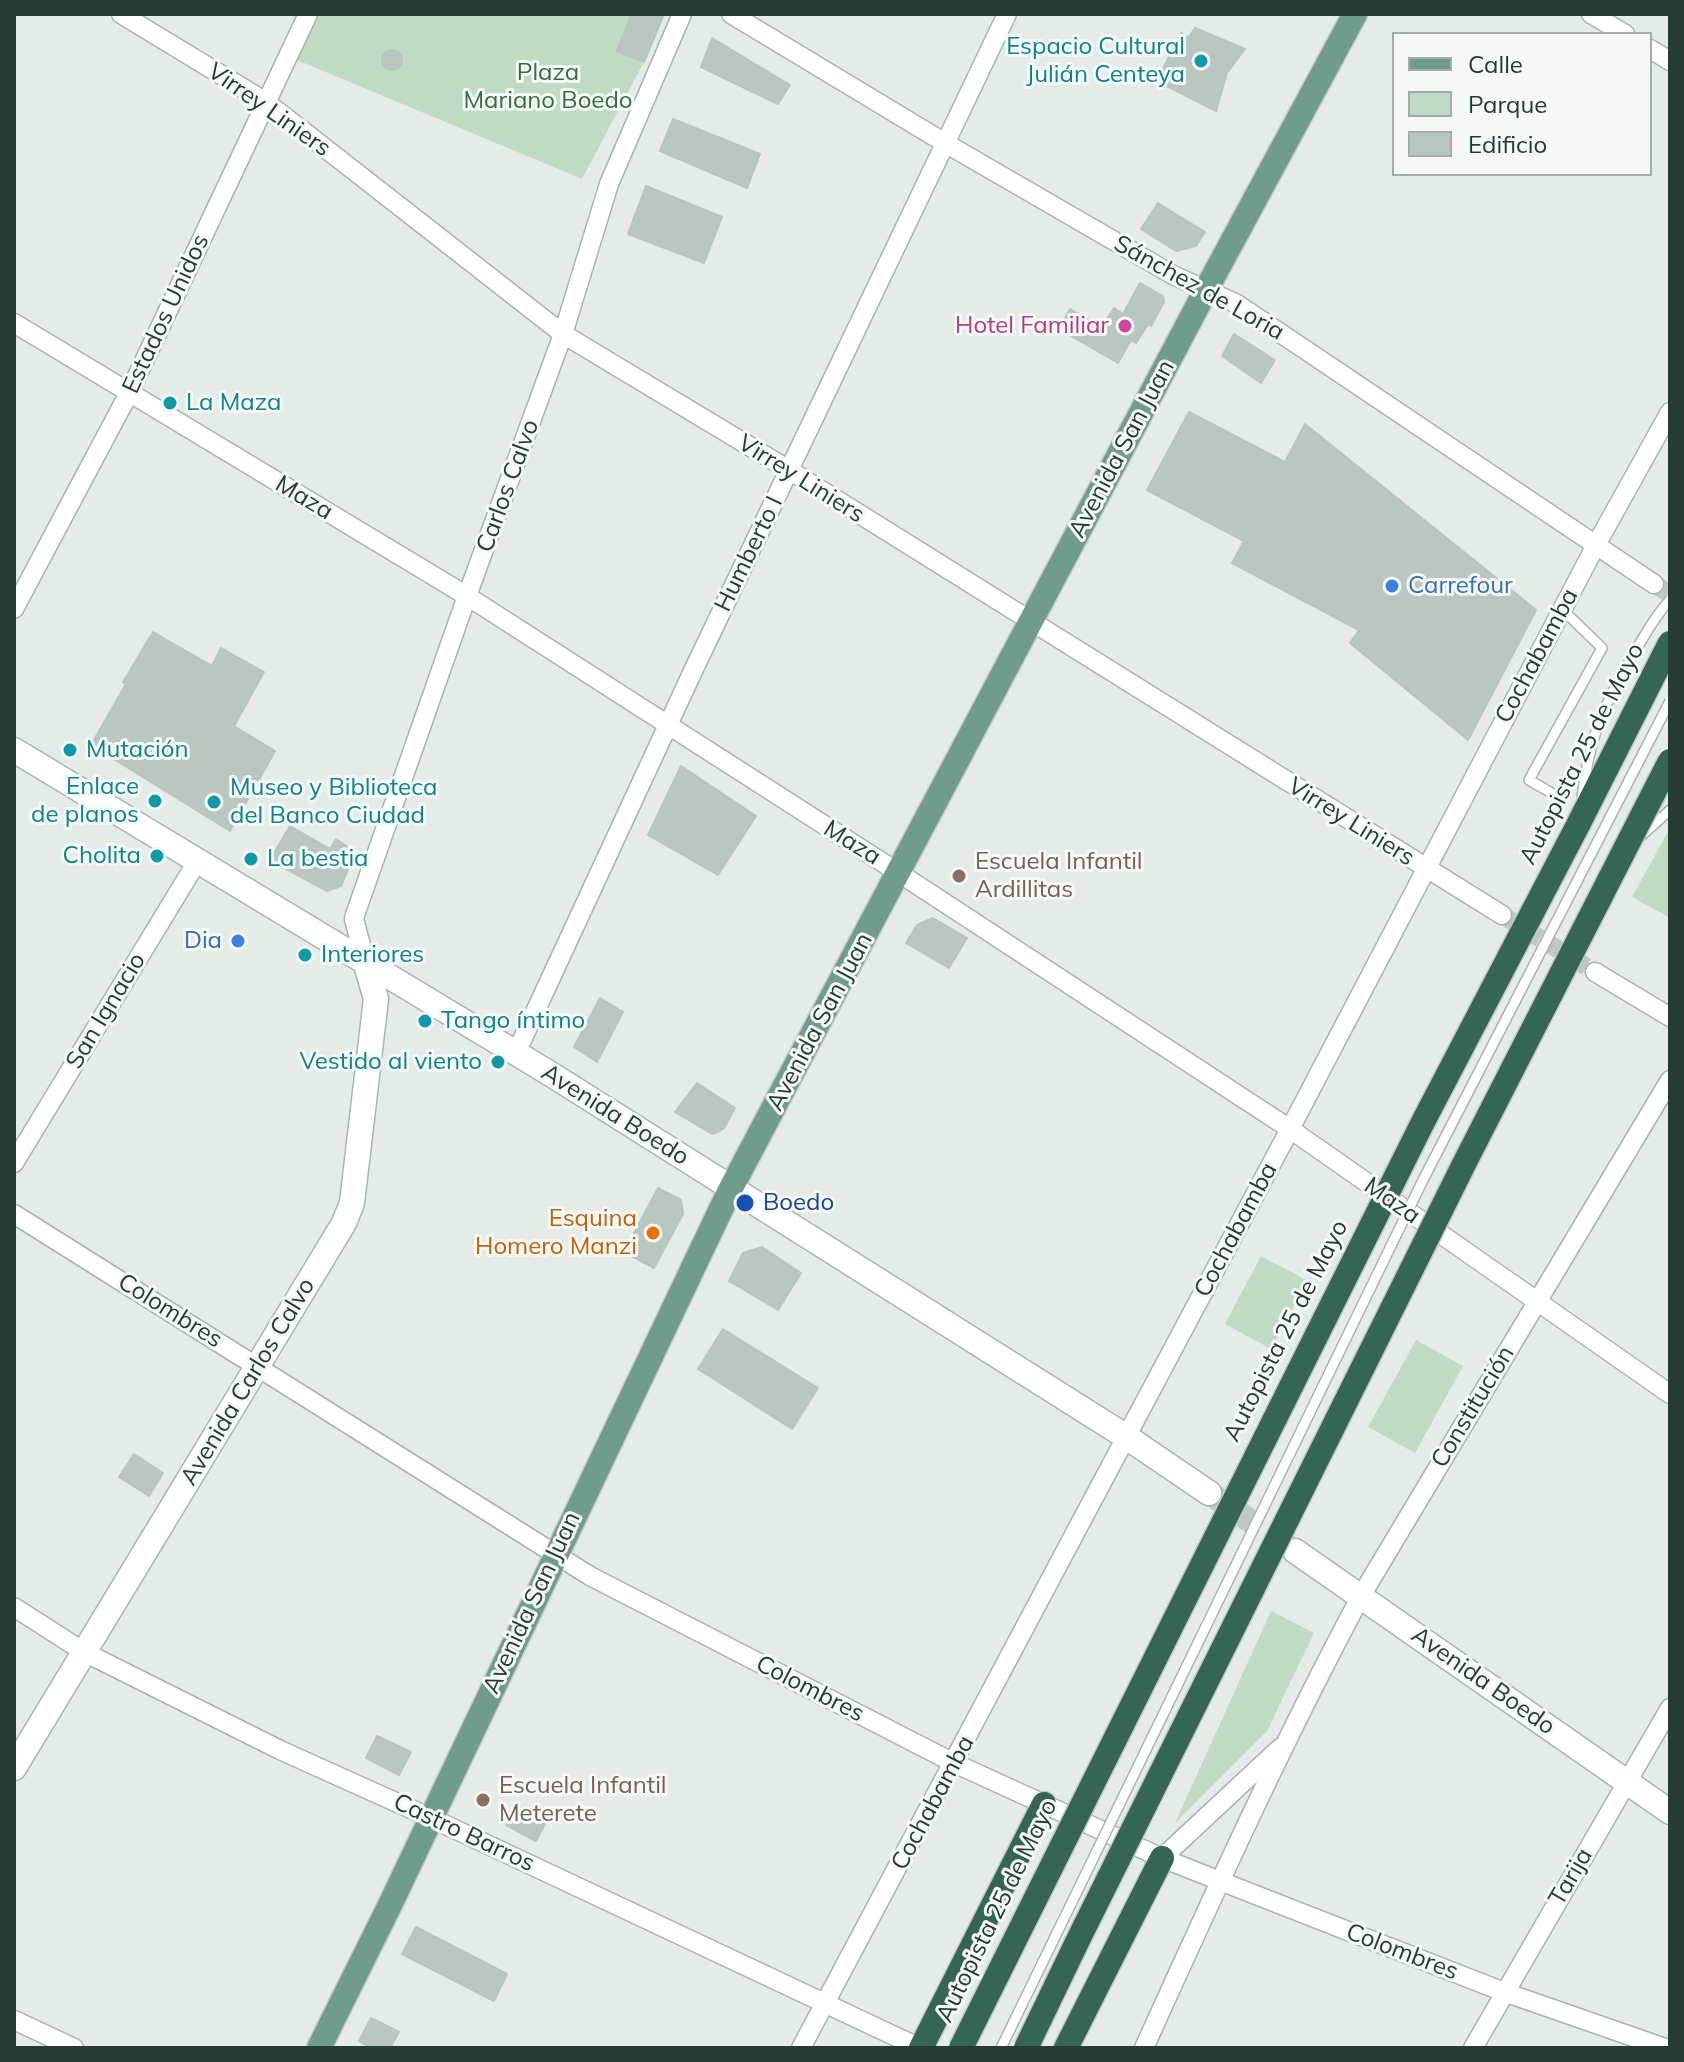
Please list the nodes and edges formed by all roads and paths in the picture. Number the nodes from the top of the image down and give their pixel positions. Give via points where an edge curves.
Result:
1 (121, 14) edge
2 (308, 14) edge
3 (682, 14) edge
4 (731, 14) edge
5 (1007, 14) edge
6 (1355, 14) edge
7 (1591, 14) edge
8 (1622, 32) edge
9 (1652, 50) edge
10 (1670, 61) edge
11 (266, 102) junction
12 (945, 143) junction
13 (1206, 290) junction
14 (14, 323) edge
15 (563, 334) junction
16 (129, 393) junction
17 (1670, 412) edge
18 (789, 470) junction
19 (1596, 545) junction
20 (1654, 584) tunnel mouth
21 (467, 596) junction
22 (1670, 600) edge
23 (14, 609) edge
24 (1562, 609) junction
25 (1031, 623) junction
26 (1670, 643) edge
27 (1670, 701) edge
28 (669, 728) junction
29 (14, 750) edge
30 (1670, 761) edge
31 (1562, 799) dead end
32 (1670, 810) edge
33 (1578, 825) junction
34 (1628, 847) junction
35 (198, 860) junction
36 (1426, 869) junction
37 (899, 873) junction
38 (1502, 915) tunnel mouth
39 (365, 961) junction
40 (1595, 972) tunnel mouth
41 (1670, 1017) edge
42 (516, 1053) junction
43 (1670, 1080) edge
44 (1290, 1129) junction
45 (14, 1163) edge
46 (731, 1188) junction
47 (14, 1214) edge
48 (1536, 1302) junction
49 (258, 1366) junction
50 (1670, 1394) edge
51 (1125, 1436) junction
52 (1209, 1493) tunnel mouth
53 (1295, 1551) tunnel mouth
54 (555, 1554) junction
55 (1361, 1596) junction
56 (14, 1607) edge
57 (84, 1652) junction
58 (1670, 1708) edge
59 (1288, 1740) junction
60 (954, 1763) junction
61 (14, 1768) edge
62 (1626, 1781) junction
63 (1044, 1804) junction
64 (1670, 1812) edge
65 (431, 1818) junction
66 (1162, 1858) junction
67 (1220, 1881) junction
68 (1504, 1992) junction
69 (825, 2003) junction
70 (14, 2020) edge
71 (74, 2048) edge
72 (319, 2048) edge
73 (801, 2048) edge
74 (920, 2048) edge
75 (961, 2048) edge
76 (1001, 2048) edge
77 (1026, 2048) edge
78 (1066, 2048) edge
79 (1144, 2048) edge
80 (1473, 2048) edge
81 (1665, 2048) edge

1 - 11 street, Virrey Liniers
2 - 11 street, Estados Unidos
3 - 15 street, Carlos Calvo via 609,184
4 - 12 street, Sánchez de Loria
5 - 12 street, Humberto I
6 - 13 main road, Avenida San Juan
7 - 8 street
9 - 10 street
11 - 15 street, Virrey Liniers
11 - 16 street, Estados Unidos
12 - 13 street, Sánchez de Loria
12 - 18 street, Humberto I
13 - 19 street, Sánchez de Loria via 1237,304
13 - 25 main road, Avenida San Juan
14 - 16 street, Maza
15 - 18 street, Virrey Liniers
15 - 21 street, Carlos Calvo
16 - 21 street, Maza
16 - 23 street, Estados Unidos
17 - 19 street, Cochabamba
18 - 25 street, Virrey Liniers
18 - 28 street, Humberto I
19 - 20 street, Sánchez de Loria
19 - 24 street, Cochabamba
21 - 28 street, Maza
21 - 39 street, Carlos Calvo via 354,919
22 - 33 lane, bridge via 1647,631 1596,726
24 - 31 lane via 1602,648 1529,780
24 - 36 street, Cochabamba
25 - 36 street, Virrey Liniers
25 - 37 main road, Avenida San Juan
26 - 33 highway, Autopista 25 de Mayo, bridge
27 - 76 lane, bridge via 1423,1180
28 - 37 street, Maza
28 - 42 street, Humberto I
29 - 35 main road, Avenida Boedo
30 - 34 highway, bridge
32 - 34 lane
33 - 75 highway, Autopista 25 de Mayo, bridge via 1423,1122
34 - 77 highway, bridge via 1465,1162
35 - 39 main road, Avenida Boedo
35 - 45 street, San Ignacio
36 - 38 street, Virrey Liniers
36 - 44 street, Cochabamba
37 - 44 street, Maza
37 - 46 main road, Avenida San Juan
39 - 42 main road, Avenida Boedo
39 - 49 main road, Avenida Carlos Calvo via 376,999 352,1203
40 - 41 street
42 - 46 main road, Avenida Boedo
43 - 48 street, Constitución
44 - 48 street, Maza
44 - 51 street, Cochabamba
46 - 51 main road, Avenida Boedo
46 - 54 main road, Avenida San Juan
47 - 49 street, Colombres
48 - 50 street, Maza
48 - 55 street, Constitución
49 - 54 street, Colombres
49 - 57 main road, Avenida Carlos Calvo
51 - 52 main road, Avenida Boedo
51 - 60 street, Cochabamba
53 - 55 main road, Avenida Boedo
54 - 60 street, Colombres
54 - 65 main road, Avenida San Juan
55 - 59 street, Constitución
55 - 62 main road, Avenida Boedo
56 - 57 street, Castro Barros
57 - 61 main road, Avenida Carlos Calvo
57 - 65 street, Castro Barros
58 - 62 street, Tarija
59 - 66 street, Constitución
59 - 67 street, Constitución
60 - 63 street, Colombres
60 - 69 street, Cochabamba
62 - 64 main road, Avenida Boedo
62 - 68 street, Tarija
63 - 66 street, Colombres
63 - 74 highway
65 - 69 street, Castro Barros
65 - 72 main road, Avenida San Juan
66 - 67 street, Colombres
66 - 78 highway
67 - 68 street, Colombres
67 - 79 street, Constitución
68 - 80 street, Tarija
68 - 81 street, Colombres
69 - 73 street, Cochabamba
69 - 74 street, Castro Barros
70 - 71 street

